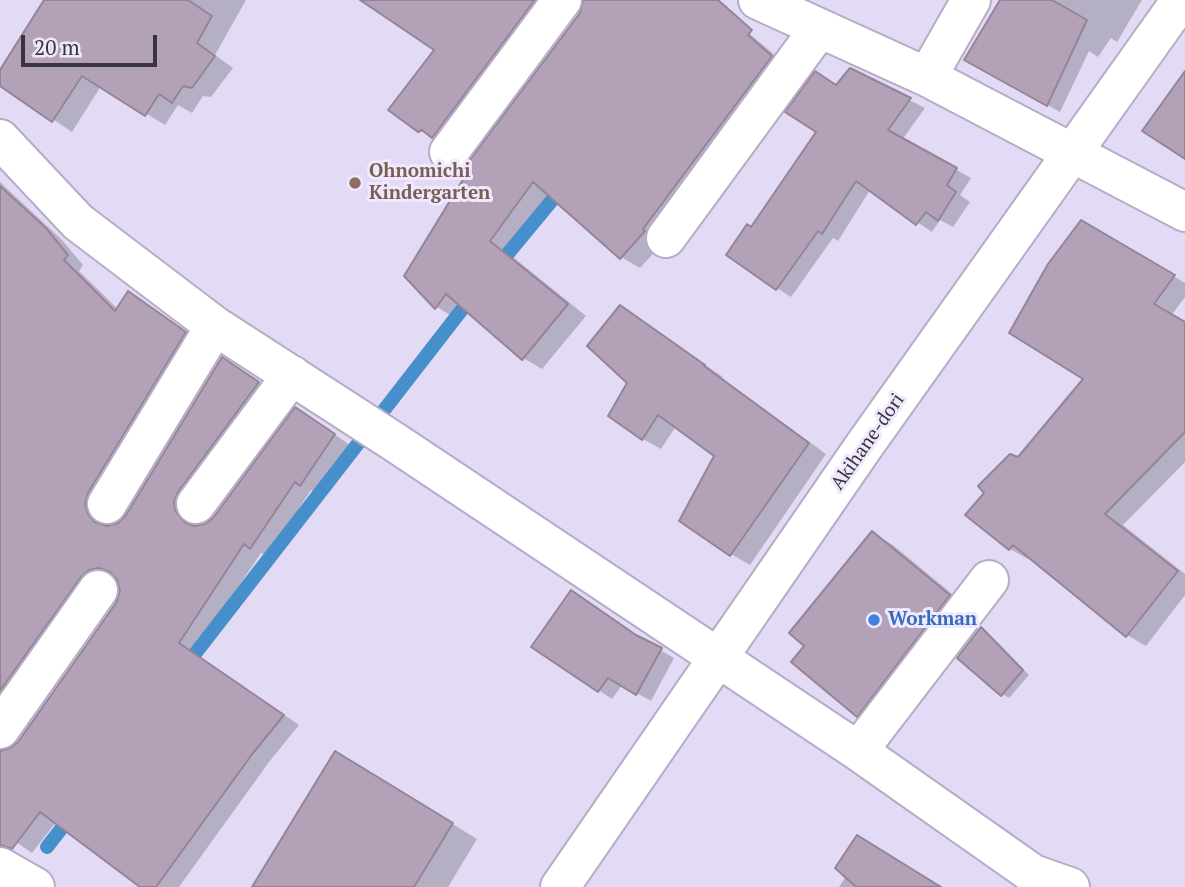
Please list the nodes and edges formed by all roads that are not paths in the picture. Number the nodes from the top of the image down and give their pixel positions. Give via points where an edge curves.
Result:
1 (562, 0) edge
2 (758, 0) edge
3 (971, 0) edge
4 (1181, 0) edge
5 (818, 29) junction
6 (926, 77) junction
7 (0, 139) edge
8 (1071, 151) junction
9 (449, 152) dead end
10 (1185, 212) edge
11 (666, 238) dead end
12 (215, 326) junction
13 (292, 375) junction
14 (107, 504) dead end
15 (197, 504) dead end
16 (989, 580) dead end
17 (98, 590) dead end
18 (718, 658) junction
19 (0, 729) edge
20 (858, 751) junction
21 (0, 867) edge
22 (35, 887) edge
23 (560, 887) edge
24 (1070, 887) edge

1 - 9 street
2 - 5 street
3 - 6 street
4 - 8 street, Akihane-dori
5 - 6 street
5 - 11 street
6 - 8 street
7 - 12 street via 78,222
8 - 10 street
8 - 18 street, Akihane-dori
12 - 13 street
12 - 14 street
13 - 15 street
13 - 18 street
16 - 20 street
17 - 19 street
18 - 20 street
18 - 23 street, Akihane-dori
20 - 24 street via 1033,874
21 - 22 street

